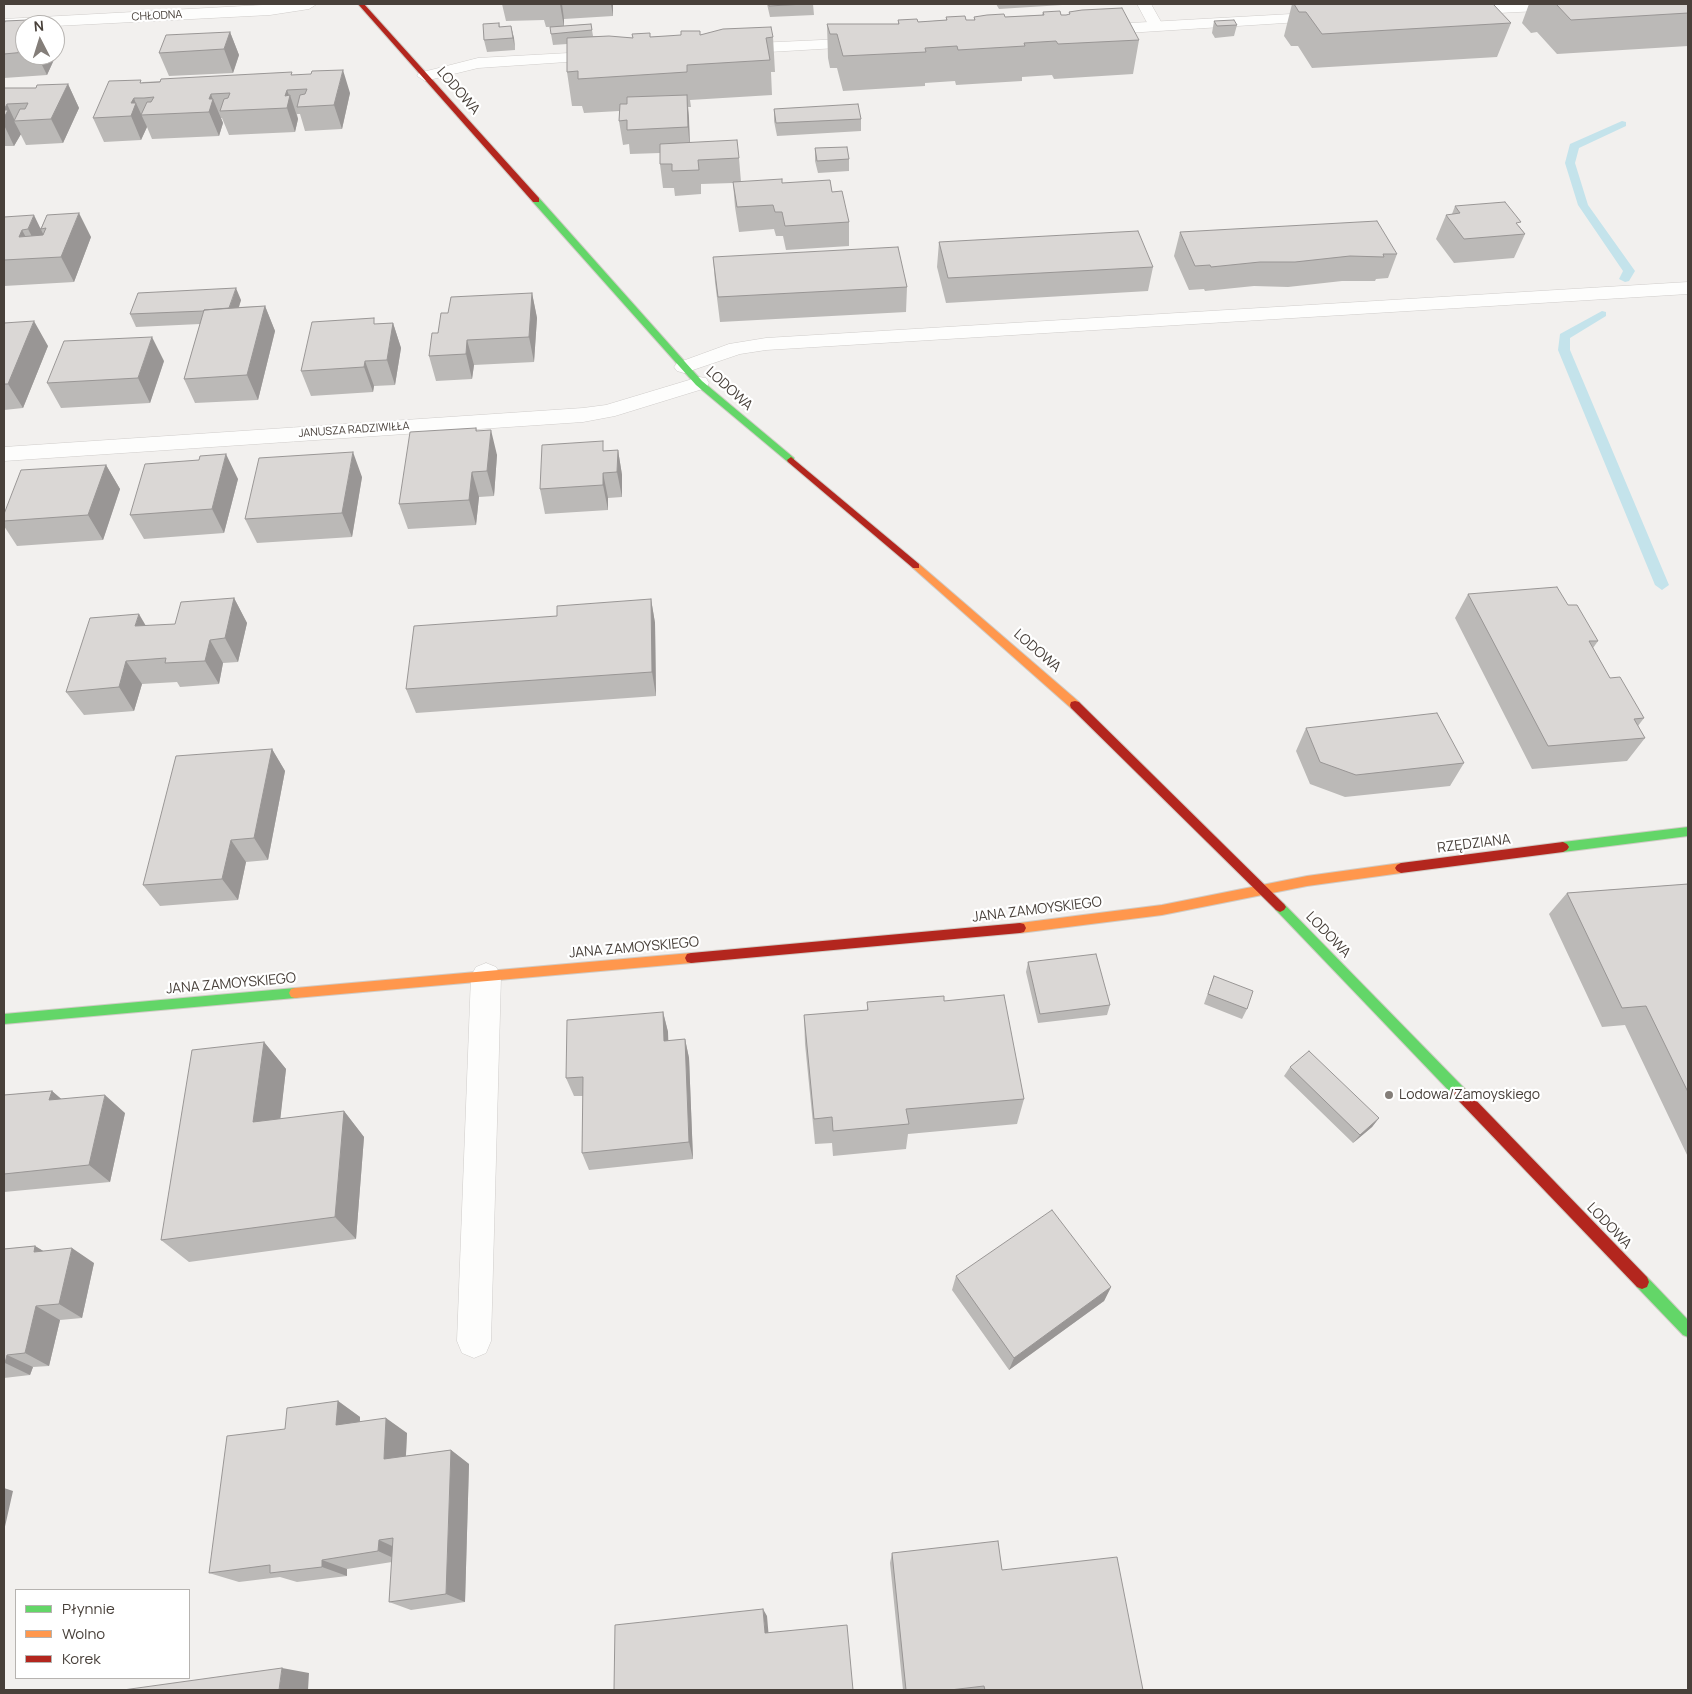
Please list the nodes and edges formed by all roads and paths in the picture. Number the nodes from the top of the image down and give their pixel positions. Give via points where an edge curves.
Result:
1 (309, 4) edge
2 (361, 4) edge
3 (1144, 4) edge
4 (1578, 4) edge
5 (1446, 11) edge
6 (1338, 17) edge
7 (4, 24) edge
8 (1156, 27) junction
9 (1078, 31) edge
10 (883, 42) edge
11 (716, 50) edge
12 (619, 55) edge
13 (425, 76) junction
14 (1688, 288) edge
15 (684, 367) junction
16 (699, 383) junction
17 (4, 454) edge
18 (1688, 831) edge
19 (1265, 891) junction
20 (486, 976) junction
21 (4, 1019) edge
22 (1688, 1330) edge
23 (474, 1341) dead end

1 - 7 street, CHŁODNA via 270,10
2 - 13 street, LODOWA
3 - 8 street
4 - 5 street
6 - 8 street
8 - 9 street
10 - 11 street
12 - 13 street via 478,63
13 - 15 street, LODOWA
14 - 15 street via 766,344 736,348
15 - 16 street, LODOWA
16 - 17 street, JANUSZA RADZIWIŁŁA via 608,411 583,415
16 - 19 street, LODOWA via 866,522 1066,697
18 - 19 street, RZĘDZIANA via 1358,874
19 - 20 street, JANA ZAMOYSKIEGO via 1162,910 987,932
19 - 22 street, LODOWA
20 - 21 street, JANA ZAMOYSKIEGO
20 - 23 street

